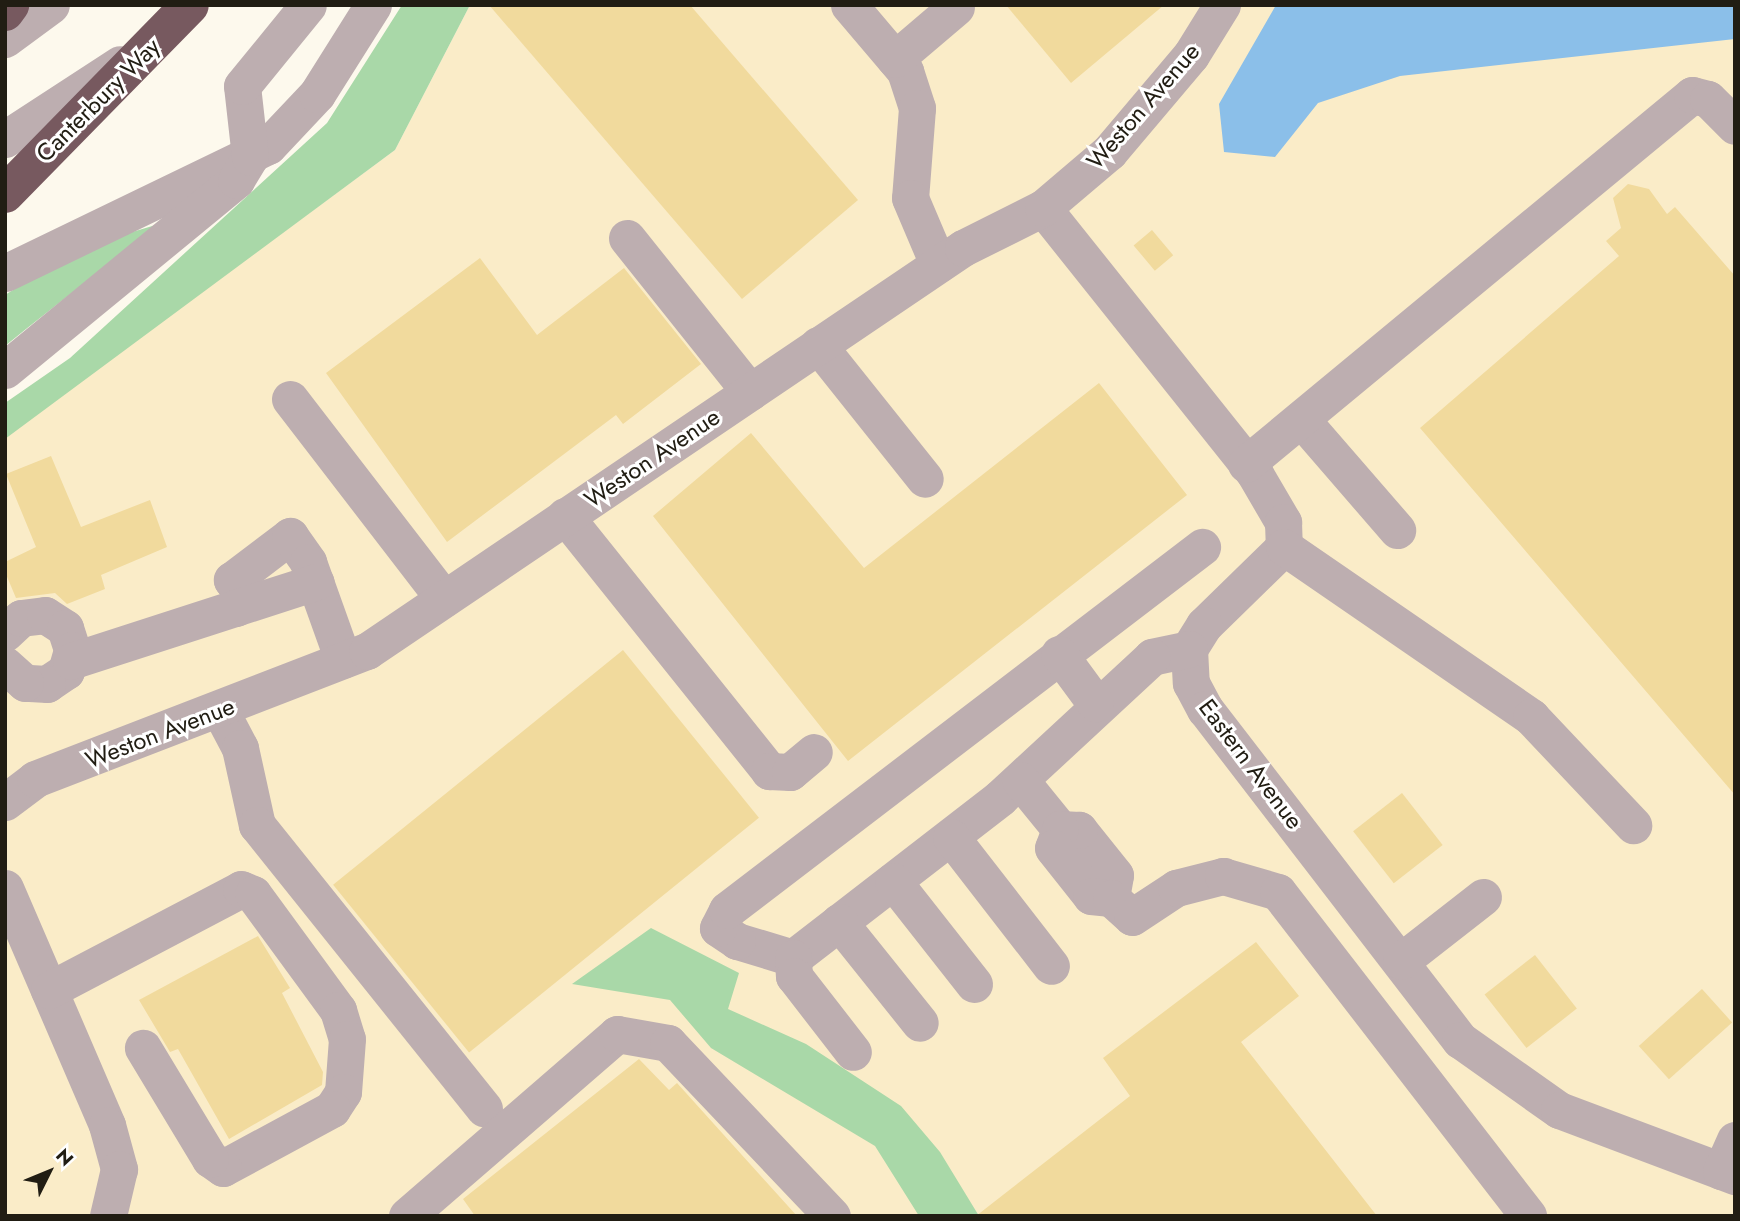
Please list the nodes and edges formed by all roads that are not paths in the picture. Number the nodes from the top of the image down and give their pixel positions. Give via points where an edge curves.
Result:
1 (10, 5) edge
2 (51, 5) edge
3 (190, 5) edge
4 (308, 5) edge
5 (373, 5) edge
6 (849, 5) edge
7 (1222, 5) edge
8 (956, 7) dead end
9 (5, 12) edge
10 (5, 39) edge
11 (157, 41) junction
12 (895, 59) junction
13 (1735, 126) edge
14 (5, 138) edge
15 (250, 157) junction
16 (5, 194) edge
17 (1043, 208) junction
18 (628, 238) dead end
19 (938, 264) junction
20 (5, 273) edge
21 (818, 345) junction
22 (5, 370) edge
23 (750, 392) junction
24 (290, 399) dead end
25 (1301, 419) junction
26 (1246, 464) junction
27 (925, 479) dead end
28 (565, 516) junction
29 (1397, 530) dead end
30 (1202, 547) dead end
31 (1284, 547) junction
32 (316, 582) junction
33 (444, 599) junction
34 (236, 608) junction
35 (5, 634) edge
36 (1189, 649) junction
37 (1059, 654) junction
38 (343, 660) junction
39 (71, 661) junction
40 (5, 665) edge
41 (1096, 703) junction
42 (220, 710) junction
43 (814, 752) dead end
44 (1020, 780) junction
45 (5, 802) edge
46 (1633, 825) dead end
47 (951, 836) junction
48 (893, 881) junction
49 (5, 888) edge
50 (1483, 897) dead end
51 (839, 922) junction
52 (793, 958) junction
53 (1401, 961) junction
54 (1051, 965) dead end
55 (974, 984) dead end
56 (48, 989) junction
57 (920, 1023) dead end
58 (143, 1048) dead end
59 (853, 1052) dead end
60 (484, 1108) dead end
61 (1730, 1162) edge
62 (108, 1216) edge
63 (407, 1216) edge
64 (832, 1216) edge
65 (1528, 1216) edge

1 - 9 highway
2 - 10 street
3 - 11 highway, Canterbury Way
4 - 15 street via 242,86
5 - 15 street via 317,94
6 - 12 street
7 - 17 street, Weston Avenue via 1191,55 1109,152
8 - 12 street
11 - 14 street
11 - 16 highway, Canterbury Way
12 - 19 street via 905,71 916,108 901,203
13 - 25 street via 1708,99 1692,95
15 - 20 street
15 - 22 street via 236,180 189,223
17 - 19 street, Weston Avenue
17 - 26 street
18 - 23 street
19 - 21 street, Weston Avenue
21 - 23 street, Weston Avenue
21 - 27 street
23 - 28 street, Weston Avenue
24 - 33 street
25 - 26 street
25 - 29 street
26 - 31 street via 1283,522
28 - 33 street, Weston Avenue
28 - 43 street via 769,771 781,776
30 - 37 street
31 - 36 street via 1204,625
31 - 46 street via 1531,717
32 - 34 street
32 - 34 street via 290,536 232,580 240,591
32 - 38 street
33 - 38 street, Weston Avenue
34 - 39 street
35 - 39 street via 33,614 56,620 71,638
36 - 41 street via 1152,657
36 - 53 street, Eastern Avenue via 1191,683 1205,709
37 - 41 street
37 - 52 street via 720,919 725,936
38 - 42 street, Weston Avenue
39 - 40 street via 57,679 36,685 15,678
41 - 44 street
42 - 45 street, Weston Avenue via 36,779
42 - 60 street via 240,748 257,825
44 - 47 street
44 - 65 street via 1060,829 1053,848 1091,896 1111,898 1132,917 1176,888 1223,876 1278,892
47 - 48 street
47 - 54 street
48 - 51 street
48 - 55 street
49 - 56 street
50 - 53 street
51 - 52 street
51 - 57 street
52 - 59 street via 794,976
53 - 61 street, Eastern Avenue via 1460,1040 1559,1110
56 - 58 street via 241,889 253,894 338,1010 347,1039 343,1092 331,1109 223,1168 210,1159
56 - 62 street via 119,1169
63 - 64 street via 617,1034 668,1043

